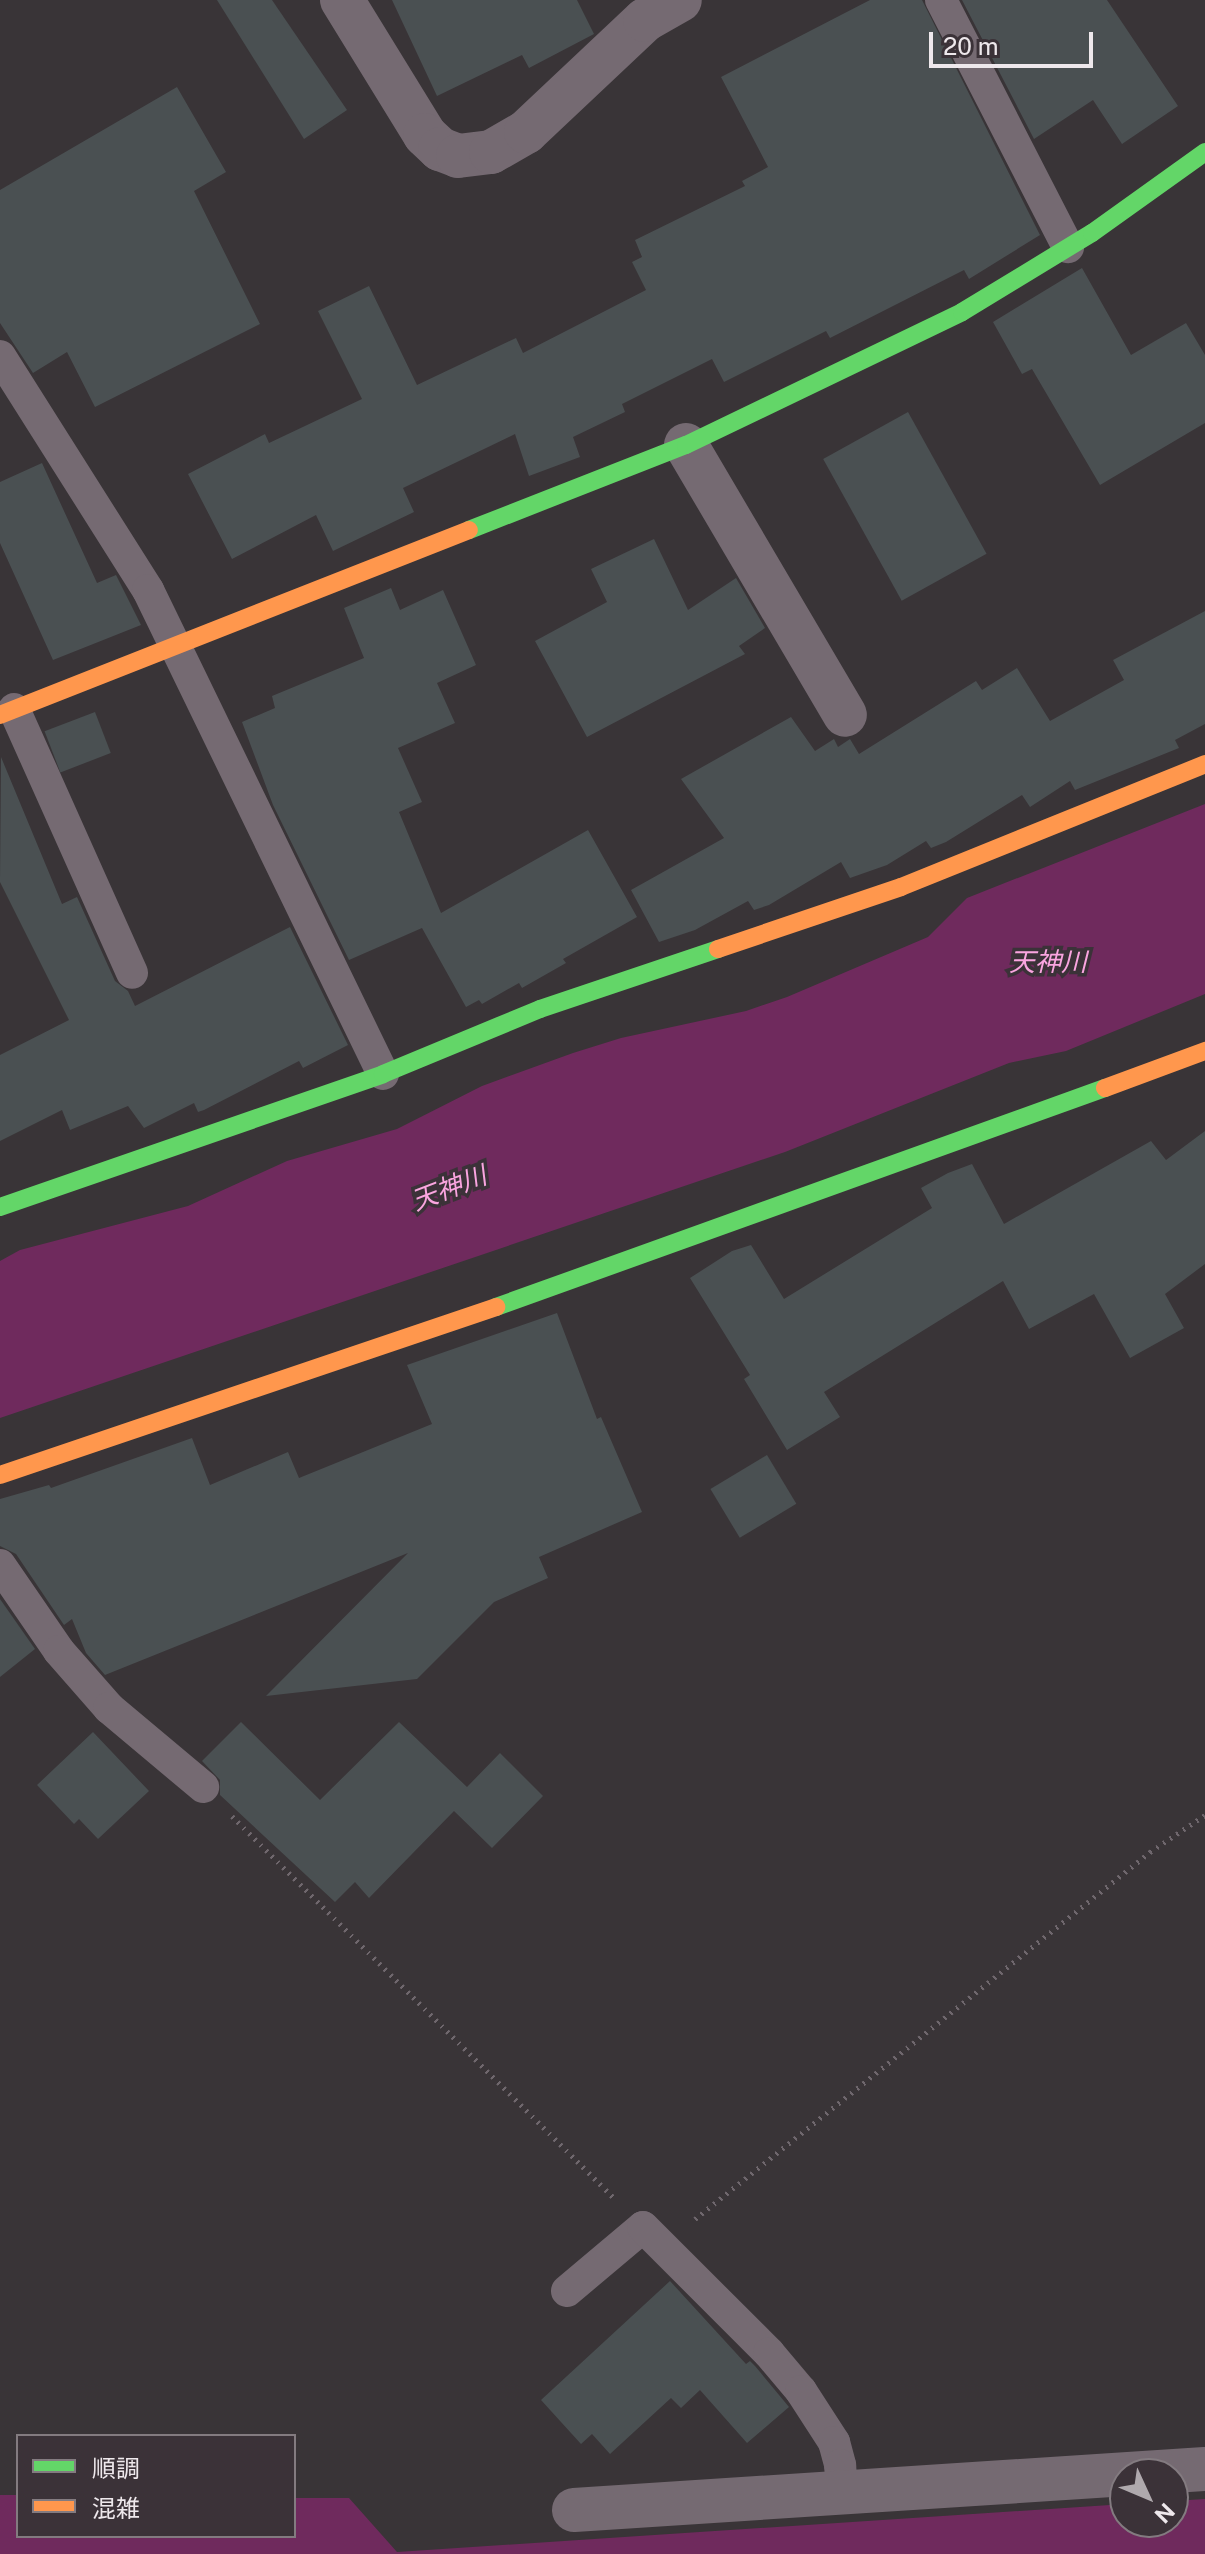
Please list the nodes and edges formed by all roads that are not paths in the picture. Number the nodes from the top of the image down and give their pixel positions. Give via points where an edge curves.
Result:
1 (342, 0) edge
2 (941, 0) edge
3 (653, 7) edge
4 (1205, 152) edge
5 (1068, 247) junction
6 (0, 356) edge
7 (686, 445) junction
8 (175, 647) junction
9 (7, 712) edge
10 (845, 715) dead end
11 (1205, 764) edge
12 (132, 973) dead end
13 (1205, 1051) edge
14 (383, 1074) junction
15 (0, 1207) edge
16 (0, 1475) edge
17 (0, 1565) edge
18 (203, 1787) road end
19 (567, 2291) dead end
20 (1205, 2469) edge
21 (842, 2490) junction
22 (574, 2510) dead end

1 - 3 street via 425,135 458,156 491,152 526,132
2 - 5 lane
4 - 5 street
5 - 7 street via 962,312
6 - 8 lane via 140,577
7 - 8 street
7 - 10 street
8 - 9 street
8 - 14 lane
9 - 12 lane
11 - 14 street via 901,887 540,1009
13 - 16 street via 367,1354
14 - 15 street
17 - 18 lane via 59,1651 109,1708
19 - 21 lane via 652,2236 801,2391 834,2442
20 - 21 street
21 - 22 street

